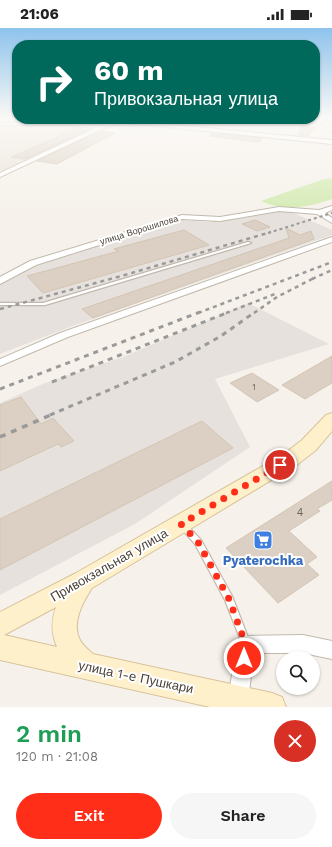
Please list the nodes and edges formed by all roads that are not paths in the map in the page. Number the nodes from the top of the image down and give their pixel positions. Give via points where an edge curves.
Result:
1 (53, 150) edge
2 (0, 175) edge
3 (332, 208) edge
4 (319, 212) junction
5 (332, 221) edge
6 (332, 239) edge
7 (249, 243) dead end
8 (0, 281) edge
9 (0, 304) edge
10 (0, 363) edge
11 (332, 420) edge
12 (181, 524) junction
13 (84, 580) junction
14 (0, 625) edge
15 (246, 645) junction
16 (0, 647) edge
17 (332, 650) edge
18 (85, 666) junction
19 (238, 699) junction
20 (272, 707) edge

1 - 2 street
3 - 4 street, улица Ворошилова
4 - 5 street
4 - 8 street, улица Ворошилова via 279,209 220,219 182,217 33,263
6 - 10 street via 64,336
7 - 9 lane via 43,304
11 - 12 main road, Привокзальная улица via 309,445 291,459
12 - 13 main road, Привокзальная улица
12 - 15 lane via 198,542 229,599
13 - 14 main road, Привокзальная улица
13 - 18 main road via 74,594 64,630 71,648
15 - 17 street via 303,644
15 - 19 street
16 - 18 main road, улица 1-е Пушкари
18 - 19 main road, улица 1-е Пушкари
19 - 20 main road, улица 1-е Пушкари

